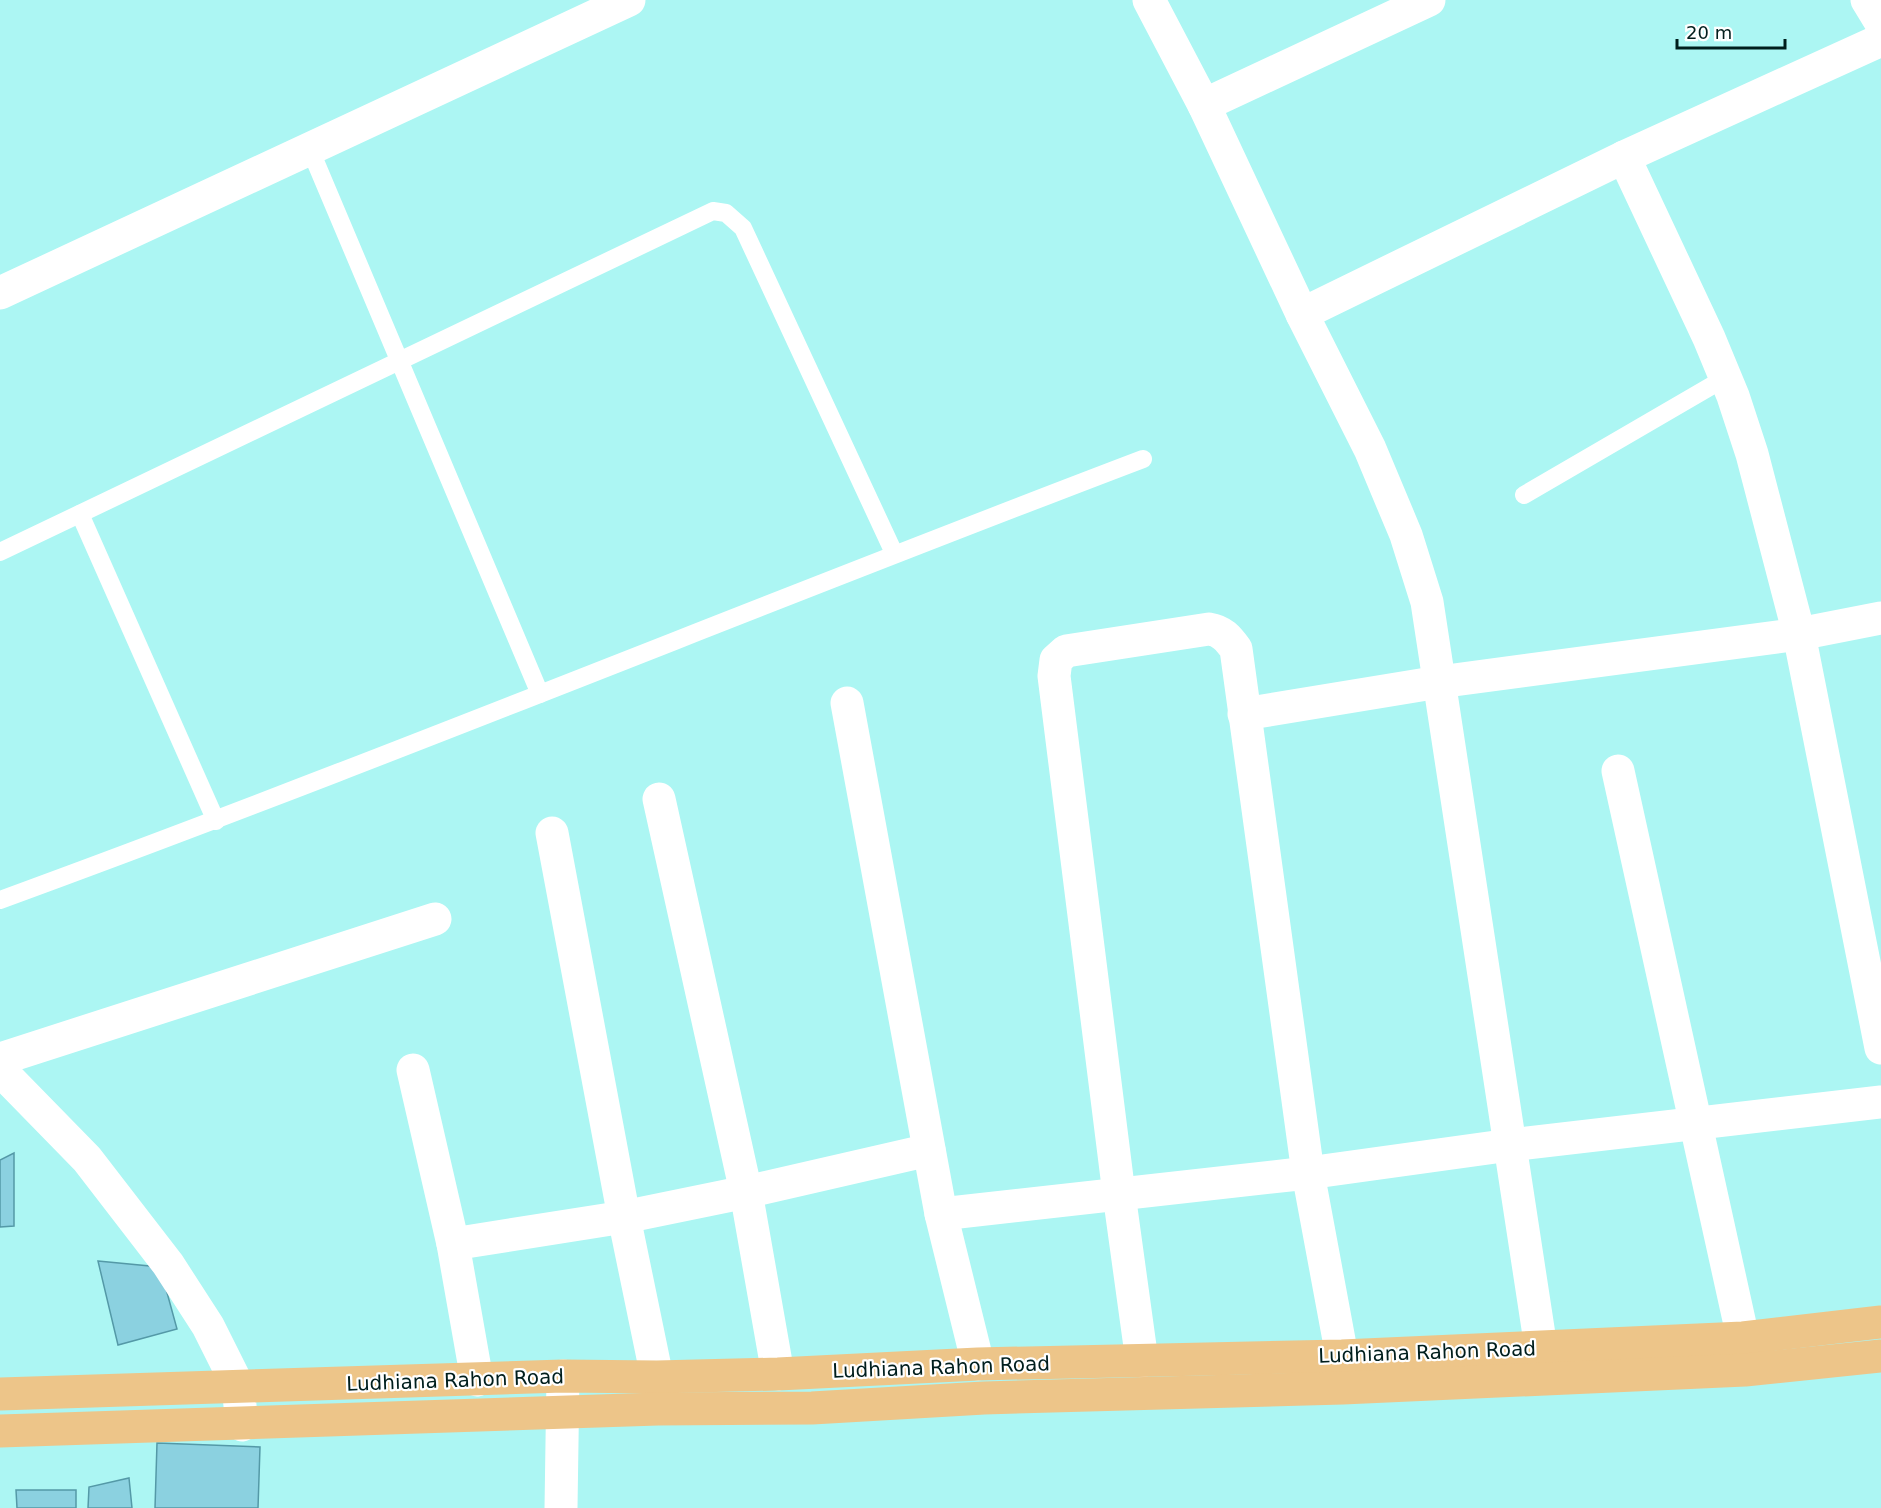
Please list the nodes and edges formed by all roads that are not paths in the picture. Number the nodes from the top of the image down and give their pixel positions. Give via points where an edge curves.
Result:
1 (629, 0) edge
2 (1149, 0) edge
3 (1429, 0) edge
4 (1867, 0) edge
5 (1881, 23) edge
6 (1881, 40) edge
7 (1204, 105) junction
8 (309, 148) junction
9 (1623, 157) junction
10 (0, 293) edge
11 (1302, 314) junction
12 (400, 361) junction
13 (1725, 378) junction
14 (1143, 459) dead end
15 (1524, 495) dead end
16 (80, 514) junction
17 (0, 552) edge
18 (894, 553) junction
19 (1881, 618) edge
20 (1799, 633) junction
21 (1439, 682) junction
22 (540, 694) junction
23 (847, 703) dead end
24 (1244, 714) junction
25 (1618, 771) dead end
26 (659, 800) dead end
27 (216, 821) junction
28 (552, 833) dead end
29 (0, 900) edge
30 (435, 919) dead end
31 (1881, 1048) edge
32 (0, 1059) edge
33 (0, 1070) edge
34 (412, 1070) dead end
35 (1881, 1102) edge
36 (1696, 1125) junction
37 (1510, 1145) junction
38 (929, 1150) junction
39 (1308, 1173) junction
40 (746, 1192) junction
41 (1119, 1194) junction
42 (941, 1214) junction
43 (624, 1217) junction
44 (453, 1244) junction
45 (1881, 1322) edge
46 (1743, 1338) junction
47 (1541, 1348) junction
48 (1476, 1350) junction
49 (1342, 1356) junction
50 (1881, 1356) edge
51 (1142, 1361) junction
52 (978, 1364) junction
53 (778, 1374) junction
54 (563, 1376) junction
55 (657, 1377) junction
56 (477, 1380) junction
57 (1480, 1383) junction
58 (238, 1386) junction
59 (0, 1394) edge
60 (562, 1413) junction
61 (242, 1425) junction
62 (0, 1431) edge
63 (561, 1508) edge

1 - 8 street
2 - 7 street
3 - 7 street
4 - 5 street
6 - 9 street
7 - 11 street
8 - 10 street
8 - 12 lane
9 - 11 street
9 - 13 street
11 - 21 street via 1370,449 1406,535 1427,602
12 - 16 lane
12 - 18 lane via 713,211 726,213 743,228
12 - 22 lane
13 - 15 lane
13 - 20 street via 1752,454
14 - 18 lane
16 - 17 lane
16 - 27 lane
18 - 22 lane
19 - 20 street
20 - 21 street
20 - 31 street
21 - 24 street
21 - 37 street
22 - 27 lane
23 - 38 street
24 - 39 street
24 - 41 street via 1236,649 1217,630 1066,651 1056,660 1054,676
25 - 36 street
26 - 40 street
27 - 29 lane
28 - 43 street
30 - 32 street
33 - 58 street via 87,1159 168,1264 208,1326
34 - 44 street
35 - 36 street
36 - 37 street
36 - 46 street
37 - 39 street
37 - 47 street
38 - 40 street
38 - 42 street
39 - 41 street
39 - 49 street
40 - 43 street
40 - 53 street
41 - 42 street
41 - 51 street
42 - 52 street
43 - 44 street
43 - 55 street
44 - 56 street
45 - 46 main road, Ludhiana Rahon Road
46 - 47 main road, Ludhiana Rahon Road
47 - 48 main road, Ludhiana Rahon Road
48 - 49 main road, Ludhiana Rahon Road
48 - 57 main road
49 - 51 main road, Ludhiana Rahon Road
50 - 57 main road, Ludhiana Rahon Road via 1745,1370
51 - 52 main road, Ludhiana Rahon Road
52 - 53 main road, Ludhiana Rahon Road
53 - 55 main road, Ludhiana Rahon Road
54 - 55 main road, Ludhiana Rahon Road
54 - 56 main road, Ludhiana Rahon Road
54 - 60 street
56 - 58 main road, Ludhiana Rahon Road
57 - 60 main road, Ludhiana Rahon Road via 995,1398 812,1408
58 - 59 main road, Ludhiana Rahon Road
58 - 61 street
60 - 61 main road, Ludhiana Rahon Road
60 - 63 street
61 - 62 main road, Ludhiana Rahon Road

